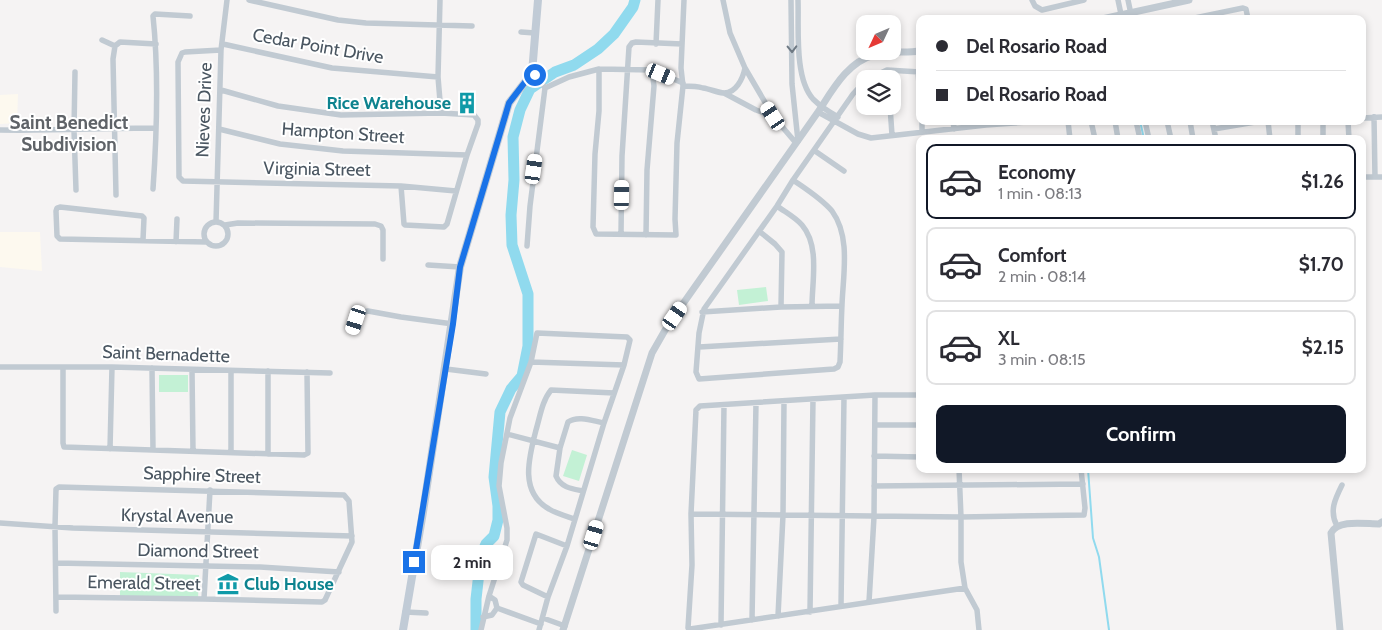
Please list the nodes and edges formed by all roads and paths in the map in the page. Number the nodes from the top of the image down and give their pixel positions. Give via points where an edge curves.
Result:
1 (227, 0) edge
2 (249, 0) edge
3 (440, 0) edge
4 (538, 0) edge
5 (658, 0) edge
6 (684, 0) edge
7 (724, 0) edge
8 (790, 0) edge
9 (798, 0) edge
10 (1032, 0) edge
11 (1084, 0) edge
12 (1118, 0) edge
13 (1128, 0) edge
14 (1189, 0) edge
15 (1122, 15) edge
16 (1132, 15) edge
17 (1213, 15) edge
18 (1247, 15) edge
19 (190, 16) dead end
20 (440, 24) junction
21 (472, 26) dead end
22 (521, 32) dead end
23 (535, 33) junction
24 (102, 40) dead end
25 (156, 44) junction
26 (656, 44) junction
27 (682, 44) junction
28 (115, 46) junction
29 (222, 47) junction
30 (916, 52) edge
31 (599, 68) junction
32 (627, 68) junction
33 (745, 68) junction
34 (652, 70) junction
35 (901, 71) edge
36 (75, 72) dead end
37 (916, 72) edge
38 (535, 75) junction
39 (438, 77) junction
40 (683, 84) junction
41 (545, 87) junction
42 (221, 90) junction
43 (856, 91) edge
44 (724, 93) junction
45 (820, 109) junction
46 (441, 112) junction
47 (891, 115) edge
48 (773, 116) junction
49 (1374, 117) junction
50 (1382, 117) edge
51 (1366, 118) edge
52 (836, 119) junction
53 (922, 125) edge
54 (954, 125) edge
55 (975, 125) edge
56 (1213, 125) edge
57 (1238, 125) edge
58 (114, 128) junction
59 (155, 128) junction
60 (219, 129) junction
61 (954, 129) junction
62 (1214, 129) junction
63 (0, 130) edge
64 (74, 130) junction
65 (922, 132) junction
66 (892, 135) junction
67 (1215, 135) edge
68 (797, 142) junction
69 (815, 151) junction
70 (467, 154) junction
71 (844, 171) dead end
72 (179, 177) joint
73 (1366, 177) edge
74 (1379, 177) edge
75 (793, 180) junction
76 (217, 182) junction
77 (401, 186) junction
78 (153, 189) dead end
79 (76, 190) dead end
80 (456, 192) junction
81 (116, 196) dead end
82 (776, 206) junction
83 (177, 219) dead end
84 (216, 222) junction
85 (225, 225) junction
86 (759, 231) junction
87 (621, 234) junction
88 (646, 235) junction
89 (143, 240) junction
90 (176, 242) junction
91 (206, 242) junction
92 (527, 246) dead end
93 (383, 259) dead end
94 (428, 265) dead end
95 (460, 267) junction
96 (812, 306) junction
97 (842, 306) junction
98 (781, 307) junction
99 (702, 312) junction
100 (453, 324) junction
101 (352, 330) dead end
102 (841, 339) junction
103 (699, 347) junction
104 (530, 362) junction
105 (624, 365) junction
106 (0, 367) edge
107 (63, 367) junction
108 (112, 367) junction
109 (152, 368) junction
110 (446, 369) junction
111 (192, 370) junction
112 (232, 370) junction
113 (268, 371) junction
114 (307, 372) junction
115 (330, 373) dead end
116 (486, 374) dead end
117 (614, 393) junction
118 (875, 395) junction
119 (916, 395) edge
120 (844, 397) junction
121 (813, 399) junction
122 (784, 401) junction
123 (756, 403) junction
124 (724, 405) junction
125 (604, 422) junction
126 (875, 425) junction
127 (916, 425) edge
128 (507, 434) junction
129 (534, 440) junction
130 (560, 448) junction
131 (110, 449) junction
132 (153, 450) junction
133 (193, 451) junction
134 (231, 452) junction
135 (268, 454) junction
136 (874, 456) junction
137 (916, 456) edge
138 (959, 473) edge
139 (1082, 473) edge
140 (1083, 484) junction
141 (1342, 485) dead end
142 (874, 486) junction
143 (960, 487) junction
144 (210, 490) junction
145 (583, 491) junction
146 (691, 514) junction
147 (724, 514) junction
148 (754, 515) junction
149 (783, 515) junction
150 (812, 516) junction
151 (843, 516) junction
152 (874, 516) junction
153 (961, 517) junction
154 (574, 519) junction
155 (1382, 522) edge
156 (0, 524) edge
157 (1337, 526) junction
158 (55, 528) junction
159 (207, 531) junction
160 (352, 536) junction
161 (567, 546) junction
162 (56, 563) junction
163 (206, 566) junction
164 (339, 572) junction
165 (965, 588) junction
166 (489, 596) junction
167 (57, 597) junction
168 (548, 597) junction
169 (204, 599) junction
170 (869, 602) junction
171 (841, 606) junction
172 (497, 608) junction
173 (56, 611) dead end
174 (406, 612) junction
175 (810, 612) junction
176 (426, 613) dead end
177 (778, 616) junction
178 (483, 617) junction
179 (752, 620) junction
180 (721, 625) junction
181 (542, 626) edge
182 (564, 628) edge
183 (403, 630) edge
184 (481, 630) edge
185 (979, 630) edge
186 (1340, 630) edge

1 - 29 street, Nieves Drive
2 - 20 street via 338,20
3 - 20 street
4 - 23 main road
5 - 26 street
6 - 27 street
7 - 33 street via 730,33
8 -> 68 street
9 - 45 street via 800,71 804,84
10 - 11 street via 1042,10
12 - 15 street
13 - 16 street
14 - 16 street
17 - 18 street via 1245,8
19 - 25 street via 155,14
20 - 21 street
20 - 39 street
22 - 23 street
23 - 38 main road
24 - 28 street
25 - 28 street via 120,42
25 - 59 street
26 - 27 street
26 - 32 street via 632,43 628,48
27 - 40 street
28 - 58 street
29 - 39 street, Cedar Point Drive via 332,68
29 - 42 street, Nieves Drive
29 - 72 street, Cedar Point Drive via 182,53 178,62
30 - 45 street via 874,55 859,62 839,80
31 - 32 street
31 - 41 street
31 - 87 street via 593,231 599,235
32 - 34 street
32 - 87 street
33 - 44 street via 737,87
33 - 48 street
34 - 40 street
34 - 88 street via 654,86
35 - 37 street
36 - 64 street
38 - 41 street
38 - 95 main road via 509,103
39 - 46 street
40 - 44 street
40 - 88 street via 677,143 676,235
41 - 92 street
42 - 46 street via 278,106 341,116
42 - 60 street, Nieves Drive
43 - 52 street
44 - 48 street
45 - 52 street
45 - 68 street
46 - 70 street via 476,117 478,124
47 - 66 street
48 - 68 street
49 - 50 street
49 - 51 street
49 - 74 street
52 - 66 street via 863,136
52 - 69 street
53 - 65 street
54 - 61 street
55 - 61 street
56 - 62 street
57 - 62 street
58 - 59 street
58 - 64 street
58 - 81 street
59 - 78 street
60 - 70 street, Hampton Street via 280,144 343,151
60 - 76 street, Nieves Drive
61 - 65 street
62 - 67 street
63 - 64 street
64 - 79 street
65 - 66 street
68 - 182 street via 668,325 652,353
69 - 71 street
69 - 75 street
70 - 80 street
72 - 76 street, Virginia Street via 186,182
73 - 74 street
75 - 82 street
75 - 97 street via 832,212 839,226 845,258
76 - 77 street, Virginia Street
76 - 84 street, Nieves Drive
77 - 80 street, Virginia Street
77 - 80 street via 405,225 444,227
82 - 86 street
82 - 96 street via 803,226 812,244
83 - 90 street
84 - 85 street
84 - 91 street via 208,224 204,230
85 - 91 street via 228,237 224,244 212,246
85 - 93 street via 375,224 383,230
86 - 98 street via 782,252
86 - 99 street
87 - 88 street
89 - 89 street via 60,239 57,236 57,208 142,216
89 - 90 street
90 - 91 street
94 - 95 street
95 - 100 main road
96 - 97 street
96 - 98 street
97 - 102 street
98 - 99 street
99 - 103 street
100 - 101 street via 368,311 361,313
100 - 110 main road
102 - 103 street
102 - 103 street via 840,362 834,369 699,379 696,372
104 - 105 street
104 - 105 street via 537,333 627,337 630,340
104 - 128 street
105 - 117 street
106 - 107 street, Saint Bernadette
107 - 108 street, Saint Bernadette
107 - 131 street via 64,447
108 - 109 street, Saint Bernadette
108 - 131 street
109 - 111 street, Saint Bernadette
109 - 132 street
110 - 116 street
110 - 174 main road
111 - 112 street, Saint Bernadette
111 - 133 street
112 - 113 street, Saint Bernadette
112 - 134 street
113 - 114 street, Saint Bernadette
113 - 135 street
114 - 115 street, Saint Bernadette
114 - 135 street via 308,453
117 - 125 street
117 - 129 street via 551,390 546,396
118 - 119 street
118 - 120 street
118 - 126 street
120 - 121 street
120 - 151 street
121 - 122 street
121 - 150 street
122 - 123 street
122 - 149 street
123 - 124 street
123 - 148 street
124 - 146 street via 700,406 696,410
124 - 147 street
125 - 130 street via 580,418 571,420
125 - 145 street
126 - 127 street
126 - 136 street
128 - 129 street
128 - 166 street via 499,486 507,540
129 - 130 street
129 - 154 street via 528,469 532,492 550,510
130 - 145 street via 557,480 564,486
131 - 132 street
132 - 133 street
133 - 134 street
134 - 135 street
136 - 137 street
136 - 142 street
138 - 143 street
139 - 140 street
140 - 143 street
140 - 153 street via 1084,515
141 - 157 street via 1334,500 1332,514
142 - 143 street
142 - 152 street
143 - 153 street
144 - 158 street, Sapphire Street via 59,487 56,489
144 - 159 street
144 - 160 street, Sapphire Street via 344,495 348,501
145 - 154 street
146 - 147 street
146 - 180 street via 688,628
147 - 148 street
147 - 180 street
148 - 149 street
148 - 179 street
149 - 150 street
149 - 177 street
150 - 151 street
150 - 175 street
151 - 152 street
151 - 171 street
152 - 153 street
152 - 170 street
153 - 165 street via 960,562
154 - 161 street
155 - 157 street
156 - 158 street, Krystal Avenue
157 - 186 street via 1331,533
158 - 159 street, Krystal Avenue
158 - 162 street
159 - 160 street, Krystal Avenue
159 - 163 street
160 - 164 street
161 - 168 street
161 - 168 street via 536,534 521,582 523,586
162 - 163 street, Diamond Street
162 - 167 street
163 - 164 street, Diamond Street
163 - 169 street
164 - 169 street, Emerald Street via 325,600 320,603
165 - 170 street
165 - 185 street via 977,610
166 - 172 street via 495,600
166 - 178 street
167 - 169 street, Emerald Street
167 - 173 street
168 - 181 street
170 - 171 street
171 - 175 street
172 - 178 street via 492,615
172 - 181 street
174 - 176 street
174 - 183 main road
175 - 177 street
177 - 179 street
178 - 184 street
179 - 180 street
181 - 182 street

